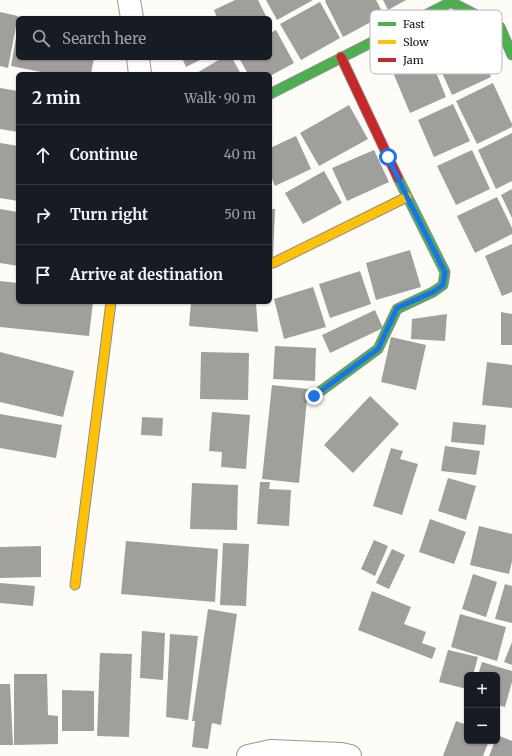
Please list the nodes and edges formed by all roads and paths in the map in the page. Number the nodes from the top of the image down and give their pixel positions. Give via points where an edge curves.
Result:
1 (130, 0) edge
2 (450, 1) edge
3 (432, 10) edge
4 (472, 10) edge
5 (132, 16) edge
6 (506, 24) edge
7 (370, 42) edge
8 (512, 54) edge
9 (341, 57) junction
10 (138, 60) edge
11 (140, 72) edge
12 (272, 93) edge
13 (407, 197) junction
14 (273, 263) dead end
15 (111, 304) edge
16 (314, 396) dead end
17 (75, 585) dead end
18 (344, 755) edge
19 (248, 756) edge

1 - 5 street
2 - 3 street
2 - 4 street
6 - 8 street
7 - 9 street
9 - 12 street
9 - 13 street
10 - 11 street
13 - 14 street
13 - 16 street via 445,272 443,285 397,308 378,349
15 - 17 street
18 - 19 street via 270,751

